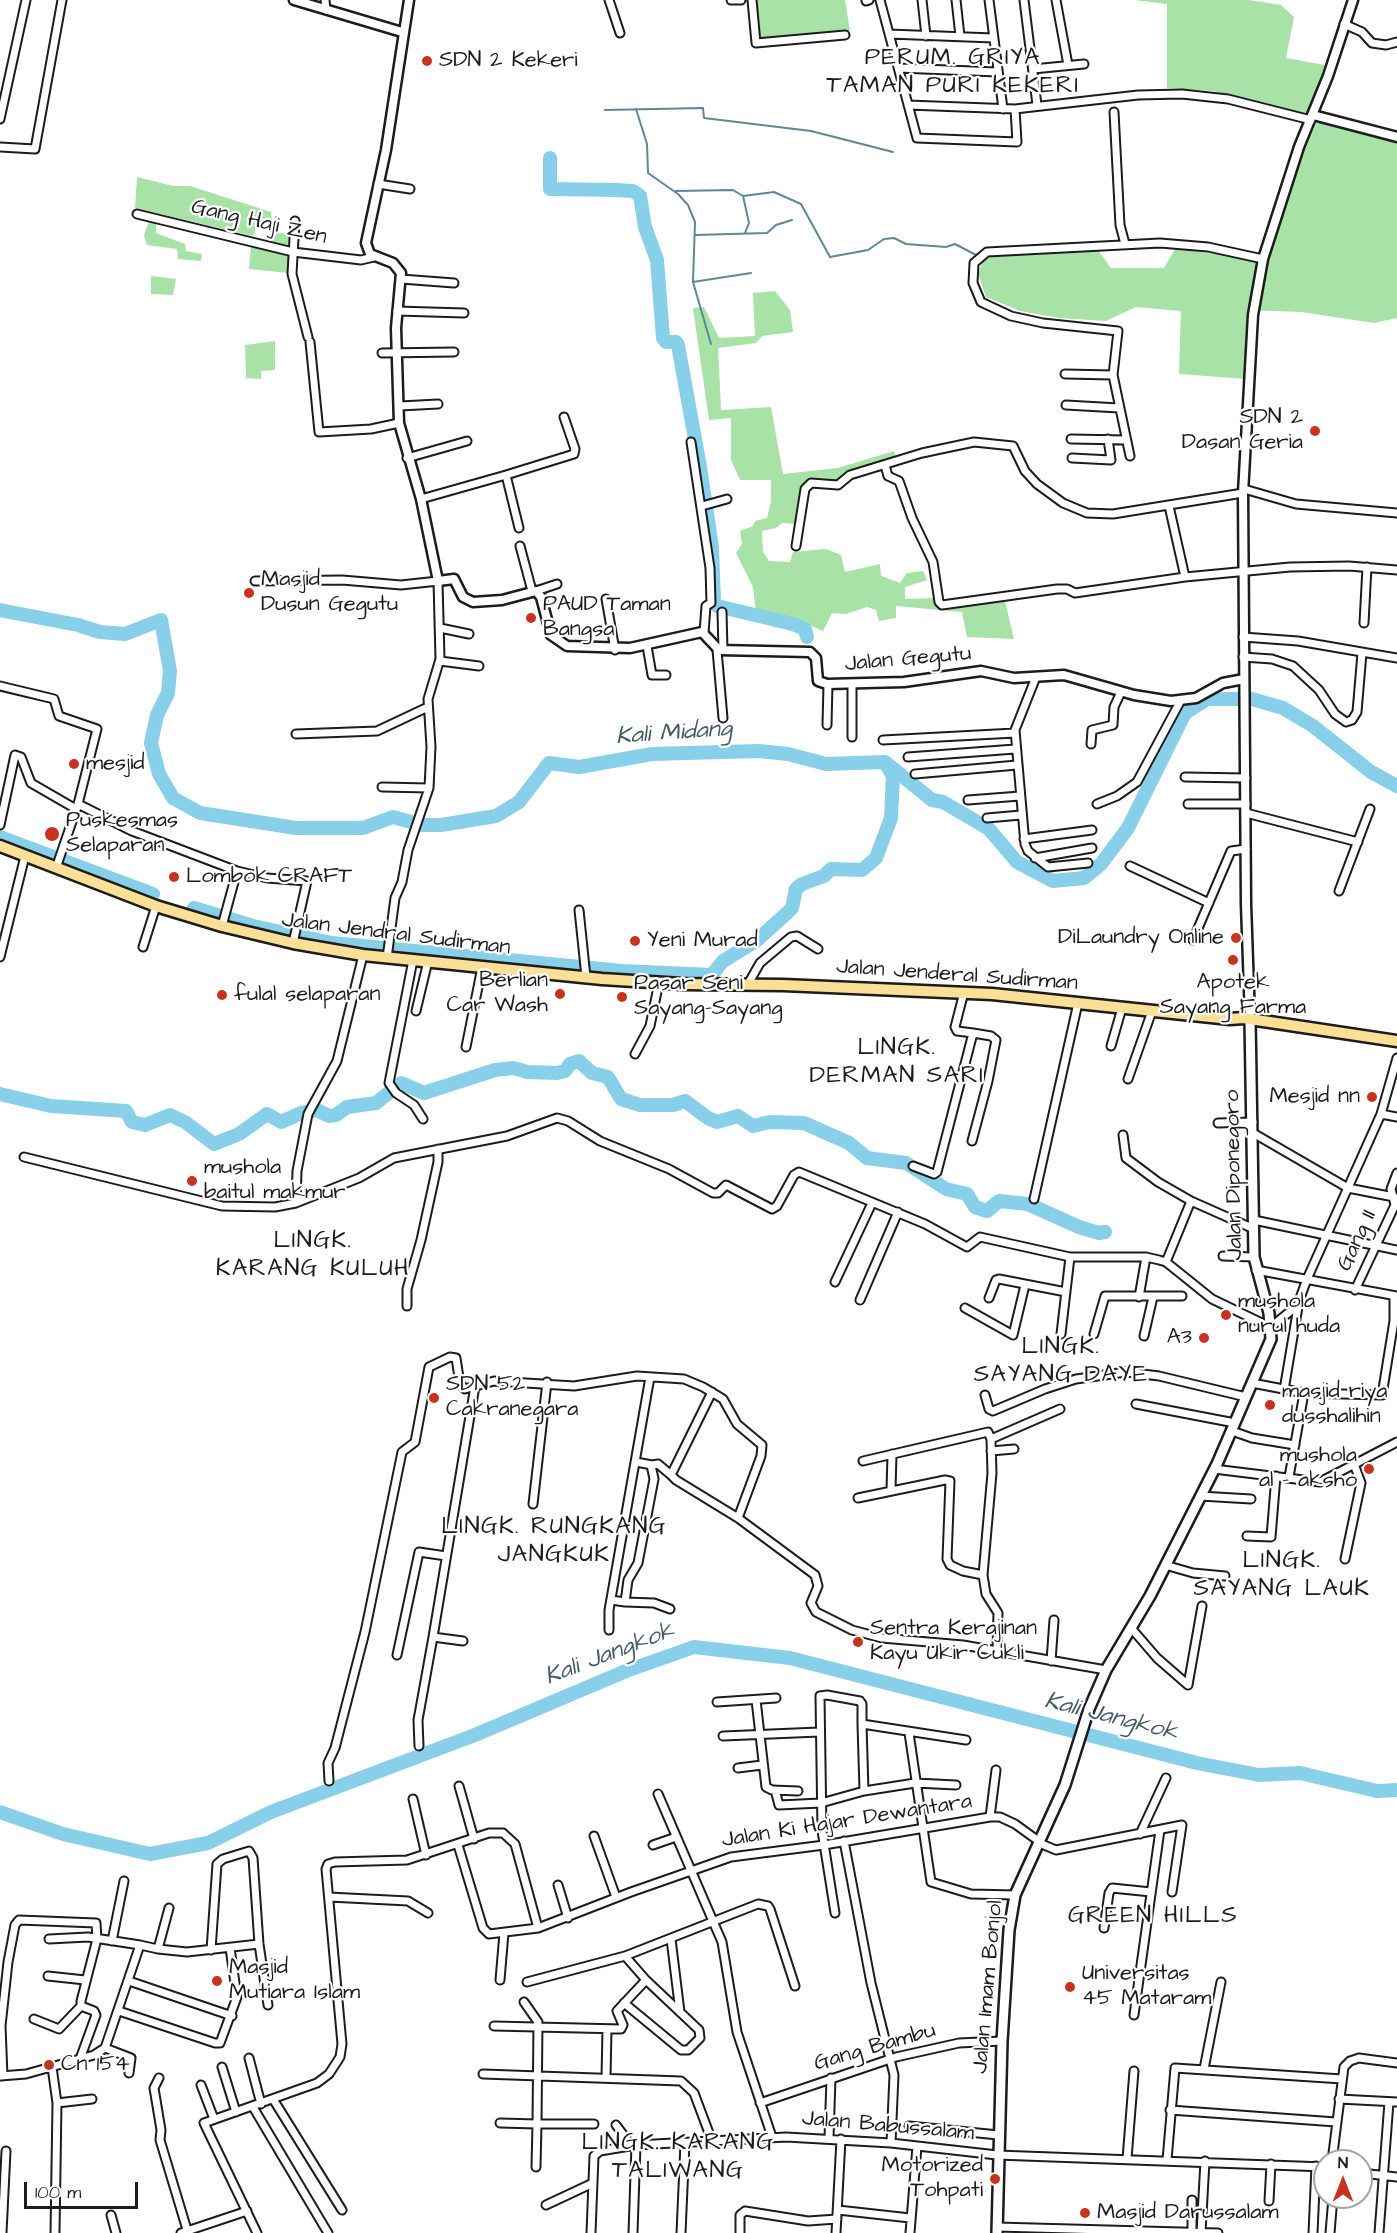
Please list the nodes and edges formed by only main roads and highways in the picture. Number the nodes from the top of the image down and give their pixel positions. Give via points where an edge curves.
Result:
1 (0, 846) edge
2 (659, 982) joint
3 (1251, 1022) junction
4 (1397, 1041) edge
5 (1397, 1048) edge
6 (1085, 1722) joint
7 (997, 2230) edge

1 - 2 highway, Jalan Jendral Sudirman via 156,906 363,955 387,951 413,960 585,970
2 - 3 highway, Jalan Jenderal Sudirman via 964,992
3 - 4 highway
3 - 5 highway
3 - 6 main road, Jalan Diponegoro via 1254,1257 1269,1313 1270,1344 1214,1469 1132,1629 1106,1670
6 - 7 main road, Jalan Imam Bonjol via 1059,1801 1015,1895 1002,2041

